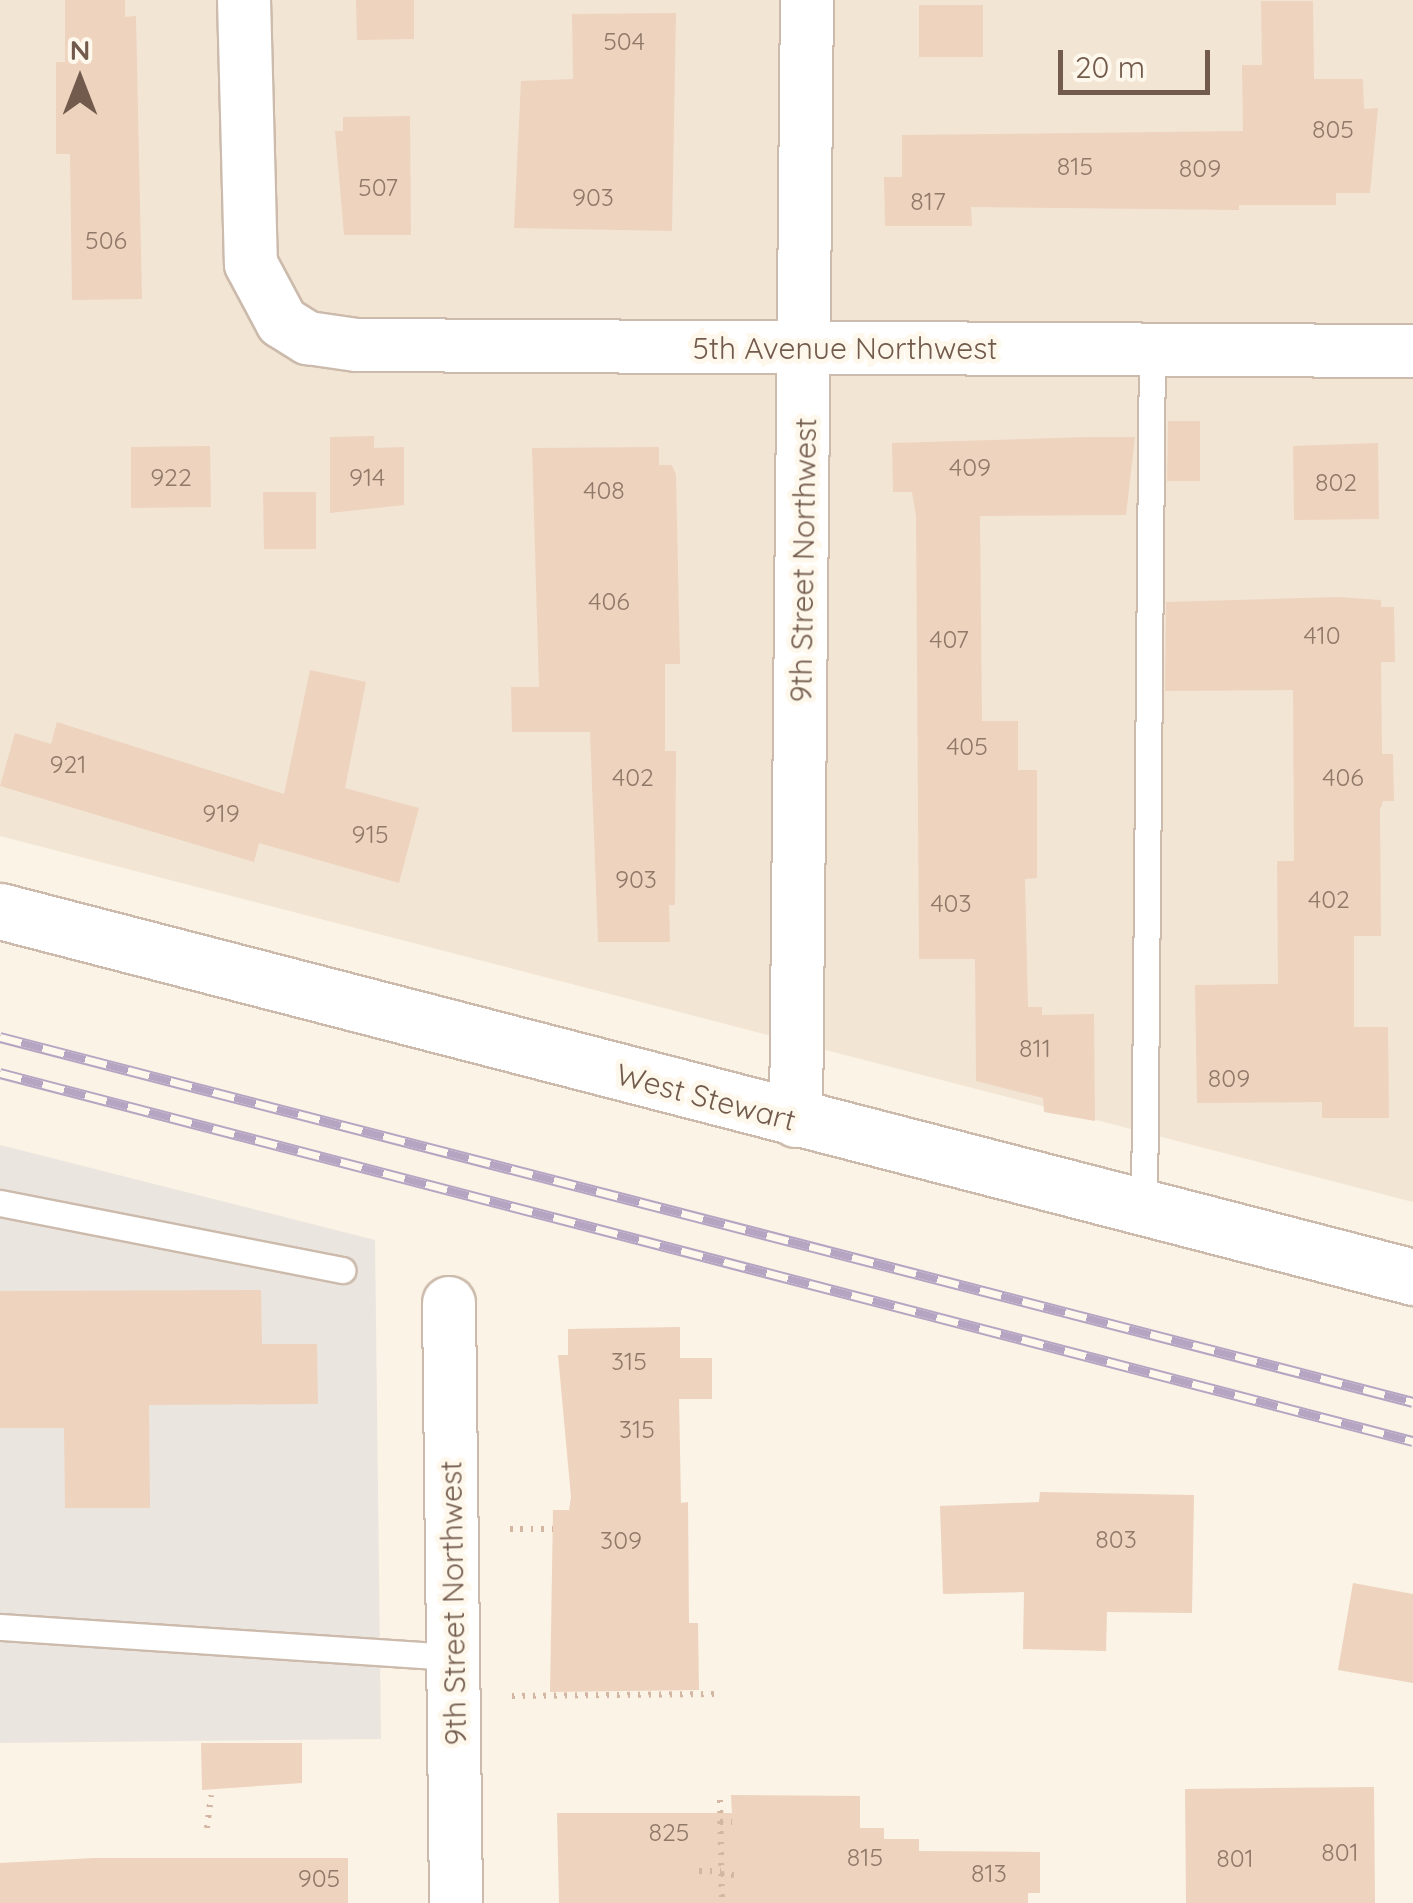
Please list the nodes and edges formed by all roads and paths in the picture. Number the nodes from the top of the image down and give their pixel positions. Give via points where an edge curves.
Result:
1 (244, 0) edge
2 (806, 0) edge
3 (806, 348) junction
4 (1152, 350) junction
5 (1413, 351) edge
6 (0, 911) edge
7 (796, 1121) junction
8 (0, 1204) edge
9 (1144, 1209) junction
10 (342, 1270) dead end
11 (1413, 1277) edge
12 (449, 1303) dead end
13 (510, 1529) dead end
14 (553, 1529) dead end
15 (0, 1627) edge
16 (454, 1658) junction
17 (714, 1694) dead end
18 (512, 1696) dead end
19 (211, 1794) dead end
20 (720, 1800) dead end
21 (720, 1822) junction
22 (732, 1822) dead end
23 (207, 1828) dead end
24 (699, 1871) dead end
25 (722, 1872) junction
26 (734, 1874) dead end
27 (456, 1903) edge
28 (722, 1903) edge

1 - 3 street, 5th Avenue Northwest via 246,231 251,264 282,322 308,338 358,345
2 - 3 street, 9th Street Northwest
3 - 4 street, 5th Avenue Northwest
3 - 7 street, 9th Street Northwest
4 - 5 street, 5th Avenue Northwest
4 - 9 lane
6 - 7 street, West Stewart
7 - 9 street, West Stewart
8 - 10 lane
9 - 11 street, West Stewart
12 - 16 street, 9th Street Northwest
13 - 14 path
15 - 16 lane
16 - 27 street, 9th Street Northwest
17 - 18 path
19 - 23 path
20 - 21 path
21 - 22 path
21 - 25 path
24 - 25 path
25 - 26 path
25 - 28 path

